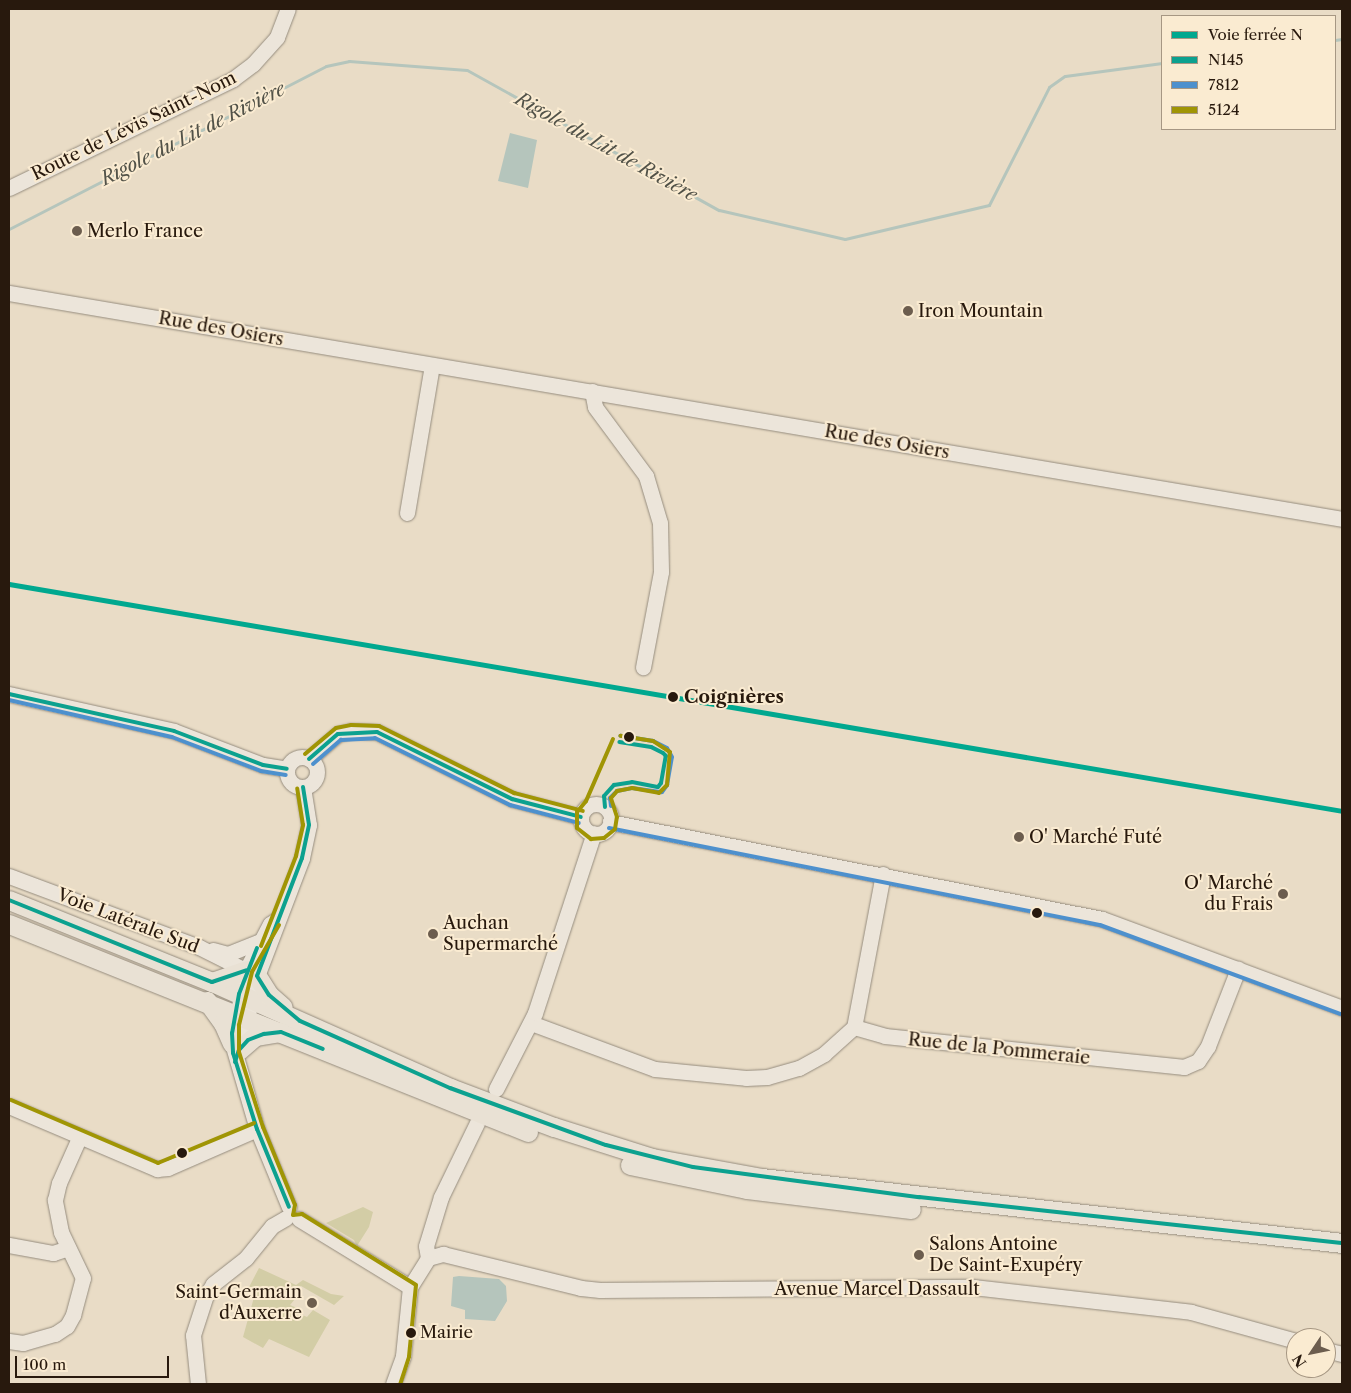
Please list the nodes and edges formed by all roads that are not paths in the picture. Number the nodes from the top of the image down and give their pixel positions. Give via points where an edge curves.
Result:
1 (288, 9) edge
2 (9, 188) edge
3 (9, 293) edge
4 (432, 365) junction
5 (592, 392) junction
6 (407, 513) dead end
7 (1342, 519) edge
8 (643, 667) dead end
9 (9, 694) edge
10 (309, 759) junction
11 (287, 769) junction
12 (303, 787) junction
13 (581, 817) junction
14 (610, 822) junction
15 (594, 833) junction
16 (883, 874) junction
17 (9, 876) edge
18 (9, 900) edge
19 (276, 920) junction
20 (9, 924) edge
21 (261, 941) junction
22 (199, 947) junction
23 (1238, 969) junction
24 (251, 973) junction
25 (212, 982) junction
26 (182, 992) junction
27 (206, 1002) junction
28 (243, 1006) junction
29 (1342, 1008) edge
30 (300, 1021) junction
31 (531, 1022) junction
32 (854, 1027) junction
33 (281, 1032) junction
34 (235, 1052) junction
35 (496, 1090) dead end
36 (9, 1106) edge
37 (477, 1123) dead end
38 (258, 1129) junction
39 (79, 1138) junction
40 (291, 1215) junction
41 (1342, 1243) edge
42 (9, 1245) edge
43 (68, 1248) junction
44 (1342, 1256) edge
45 (428, 1258) junction
46 (410, 1287) junction
47 (1286, 1338) edge
48 (9, 1342) edge
49 (198, 1384) edge
50 (393, 1384) edge

1 - 2 street, Route de Lévis Saint-Nom via 277,36 253,64 233,79
3 - 4 street, Rue des Osiers
4 - 5 street, Rue des Osiers
4 - 6 street
5 - 7 street, Rue des Osiers
5 - 8 street via 595,406 646,476 660,523 661,572
9 - 11 street via 174,731 263,765
10 - 11 street via 295,759
10 - 12 street via 315,766 316,775 312,783
10 - 13 street via 338,734 377,732 512,799
11 - 12 street via 291,782
12 - 19 street via 309,825 302,858
13 - 14 street via 589,806 598,804 608,810
13 - 15 street via 585,829
14 - 15 street via 606,830
14 - 16 street
15 - 31 street
16 - 23 street via 1102,919
16 - 32 street
17 - 22 street, Voie Latérale Sud
18 - 25 main road
19 - 21 street via 270,924
19 - 24 street
20 - 26 main road
21 - 22 street via 228,954
21 - 24 street
22 - 24 street, Voie Latérale Sud
23 - 29 street
23 - 32 street, Rue de la Pommeraie via 1208,1046 1198,1061 1184,1067 884,1036
24 - 25 main road
24 - 28 street
24 - 30 main road via 268,995
25 - 28 main road
26 - 27 main road
26 - 28 main road via 193,988
27 - 28 main road
27 - 34 main road via 223,1023
28 - 30 main road
28 - 33 main road
28 - 34 street
30 - 41 main road via 450,1088 554,1128 685,1165 919,1197
31 - 32 street via 650,1068 746,1078 767,1077 800,1068 824,1054
31 - 35 street
33 - 34 main road via 255,1036
33 - 44 main road via 548,1139 661,1173 789,1195
34 - 38 street
36 - 39 street
37 - 45 street via 441,1197 426,1246
38 - 39 street via 163,1170 145,1166
38 - 40 street
39 - 43 street via 55,1200 56,1216
40 - 46 street
40 - 49 street via 272,1226 246,1258 213,1284 205,1297 193,1335
42 - 43 street via 53,1253
43 - 48 street via 83,1278 70,1322 63,1330 48,1337 23,1343
45 - 46 street
45 - 47 street, Avenue Marcel Dassault via 443,1254 600,1290 974,1287 1191,1312
46 - 50 street via 403,1356

